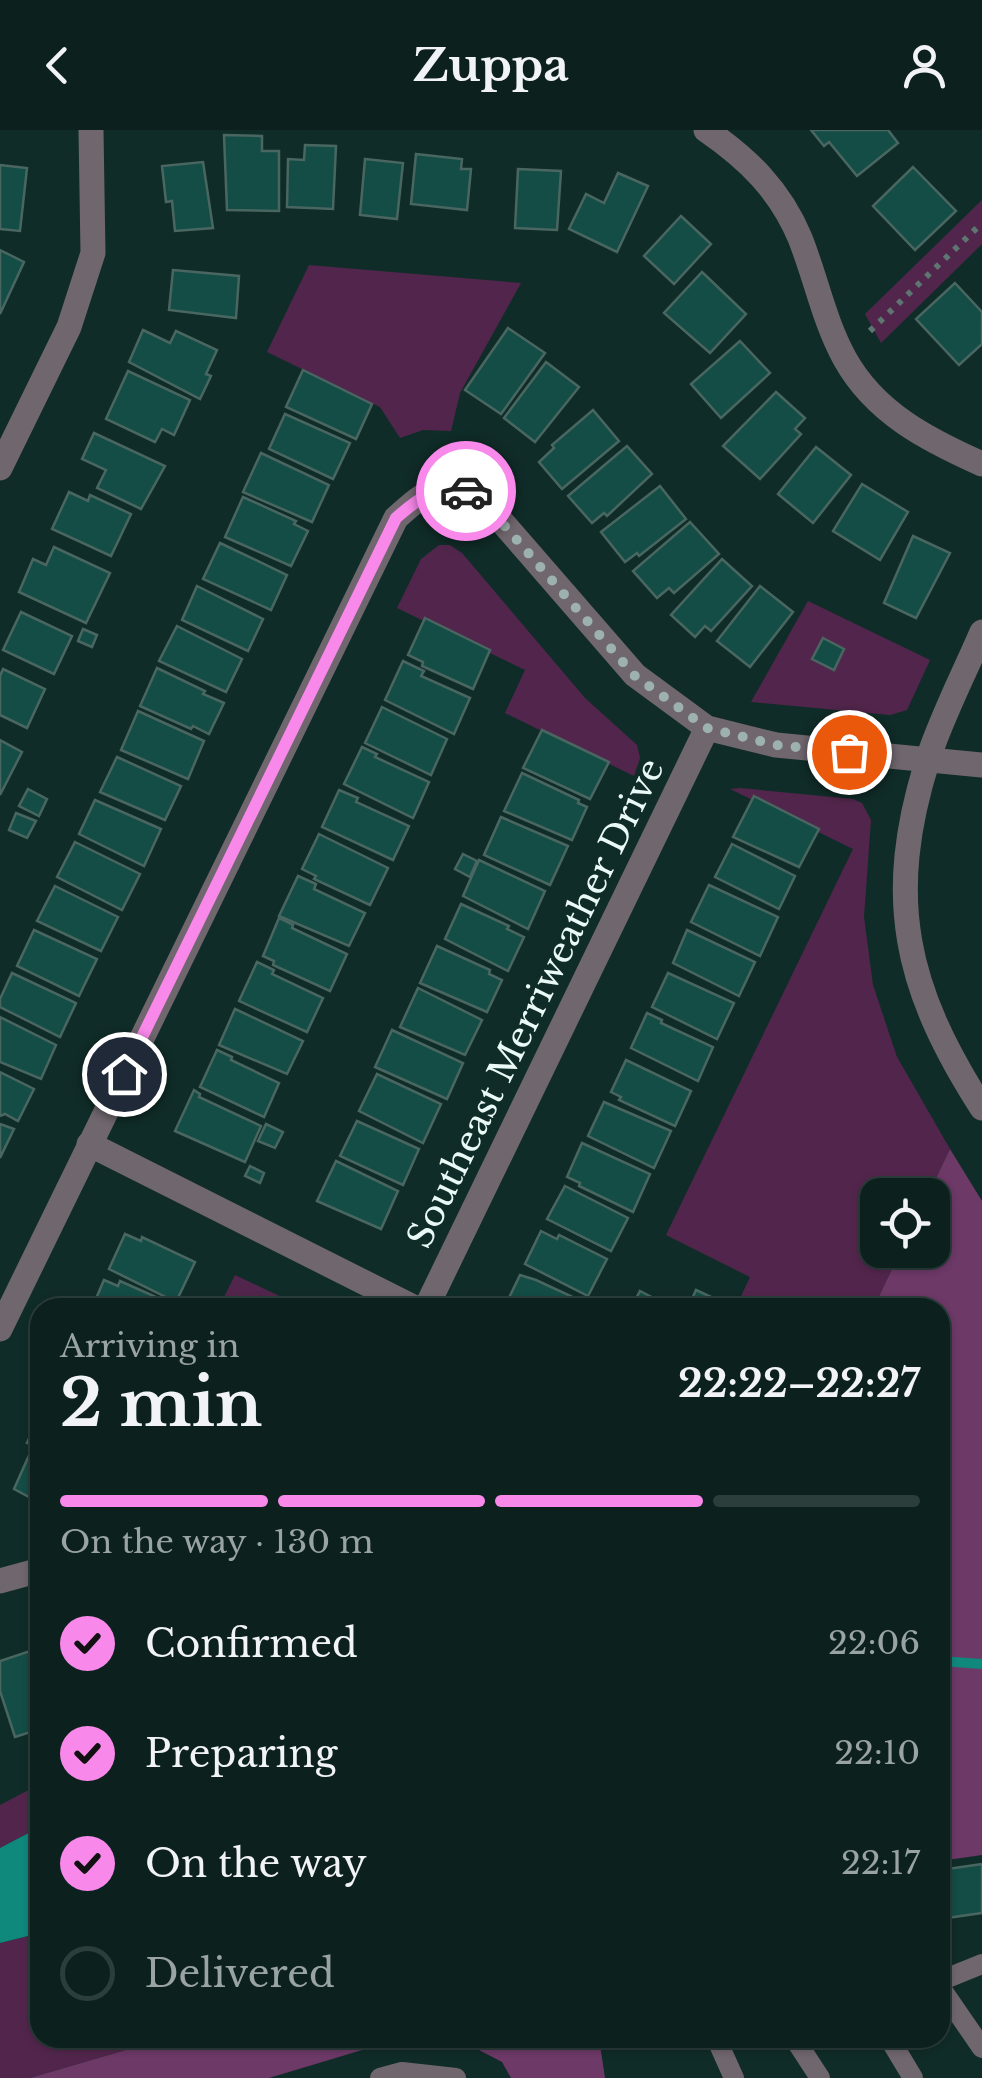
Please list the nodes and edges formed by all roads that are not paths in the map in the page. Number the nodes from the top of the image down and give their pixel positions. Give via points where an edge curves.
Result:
1 (91, 130) edge
2 (706, 130) edge
3 (982, 464) edge
4 (0, 468) edge
5 (982, 632) edge
6 (707, 728) junction
7 (928, 758) junction
8 (982, 765) edge
9 (982, 1108) edge
10 (89, 1144) junction
11 (395, 1298) edge
12 (431, 1298) edge
13 (0, 1329) edge
14 (30, 1573) edge
15 (0, 1581) edge
16 (982, 1964) edge
17 (950, 1979) edge
18 (950, 1999) edge
19 (720, 2048) edge
20 (800, 2048) edge
21 (895, 2048) edge
22 (982, 2048) edge
23 (380, 2078) edge
24 (456, 2078) edge
25 (734, 2078) edge
26 (820, 2078) edge
27 (914, 2078) edge

1 - 4 street via 92,252 70,327
2 - 3 street via 763,176 785,208 826,318 866,388 917,433
5 - 7 street
6 - 7 street via 776,745
6 - 10 street via 635,676 477,494 446,487 422,496 396,518
6 - 12 street, Southeast Merriweather Drive
7 - 8 street
7 - 9 street via 908,862 908,934 932,1020
10 - 11 street
10 - 13 street
14 - 15 street
16 - 17 lane
18 - 22 lane
19 - 25 lane
20 - 26 lane
21 - 27 lane
23 - 24 lane via 402,2072

